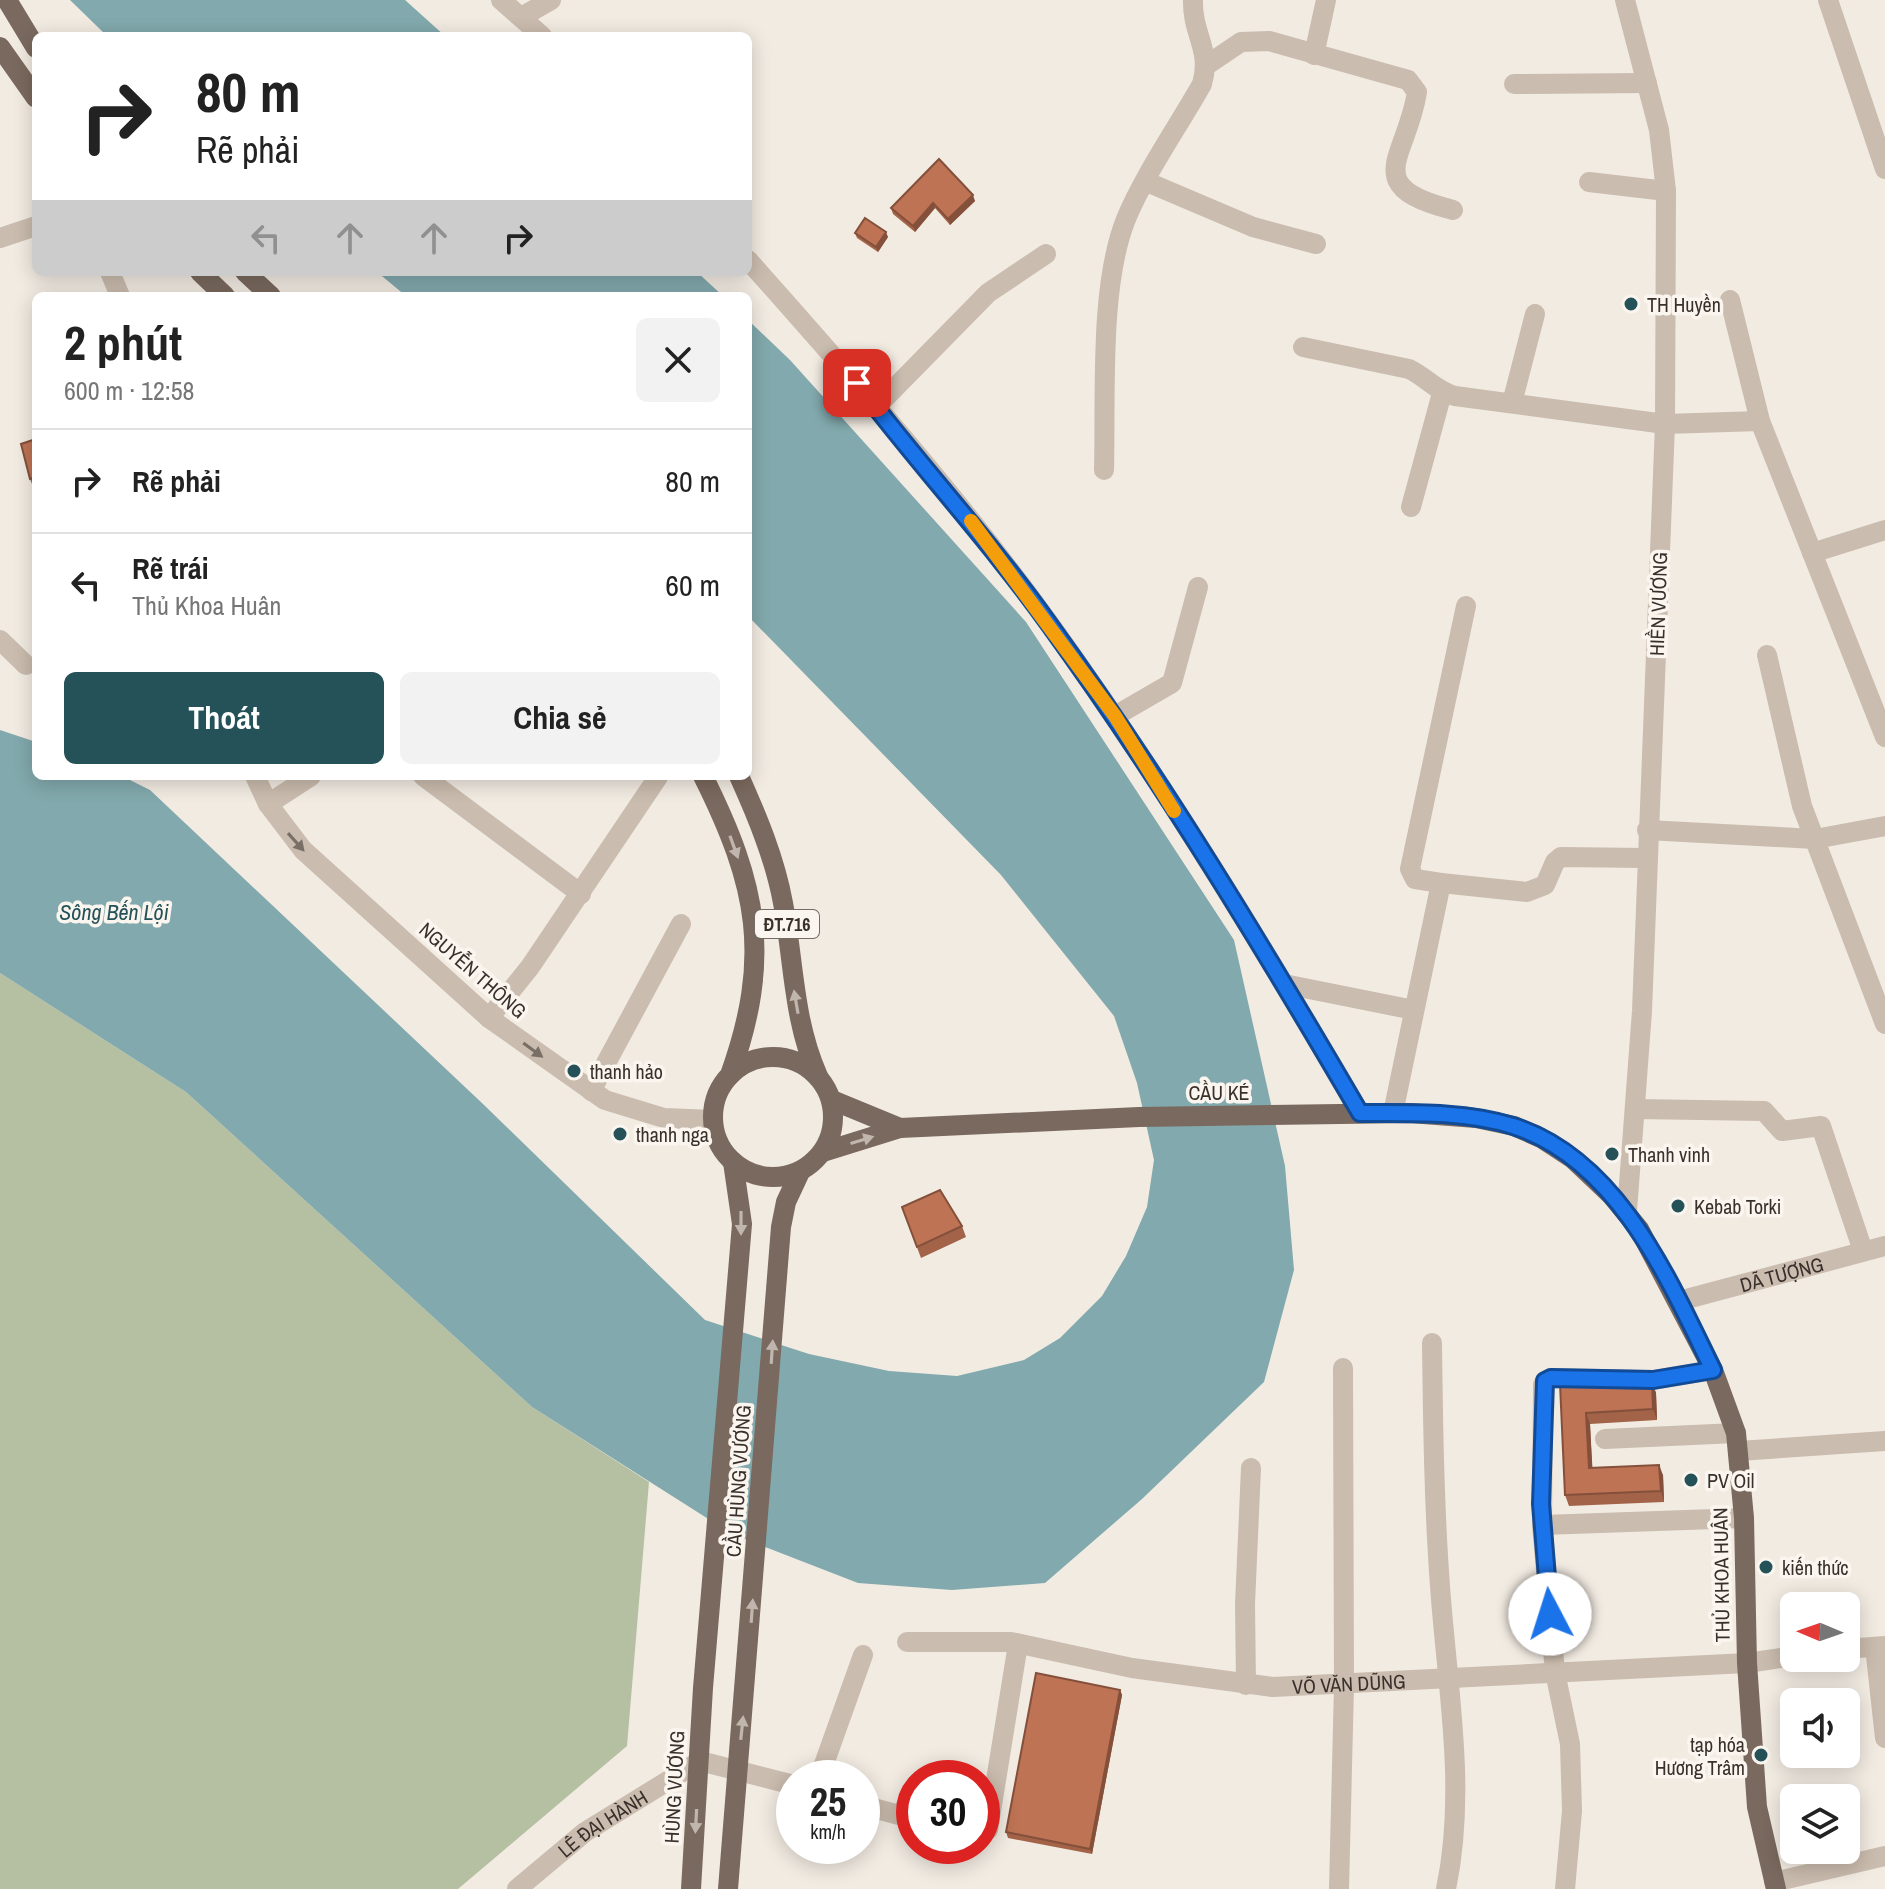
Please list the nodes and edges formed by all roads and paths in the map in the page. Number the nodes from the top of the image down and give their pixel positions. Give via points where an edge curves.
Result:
1 (7, 0) edge
2 (501, 0) edge
3 (551, 0) edge
4 (1193, 0) edge
5 (1326, 0) edge
6 (1625, 0) edge
7 (1828, 0) edge
8 (523, 16) junction
9 (538, 32) edge
10 (32, 41) edge
11 (0, 47) edge
12 (1314, 55) junction
13 (1207, 65) junction
14 (19, 75) junction
15 (1647, 83) junction
16 (1514, 84) dead end
17 (32, 93) edge
18 (32, 101) edge
19 (1885, 169) edge
20 (1147, 182) junction
21 (1589, 182) dead end
22 (1666, 191) junction
23 (1453, 210) dead end
24 (32, 227) edge
25 (0, 238) edge
26 (1316, 244) dead end
27 (1046, 254) dead end
28 (752, 265) edge
29 (204, 276) edge
30 (249, 276) edge
31 (221, 292) edge
32 (267, 292) edge
33 (1730, 300) dead end
34 (1535, 314) dead end
35 (1303, 347) dead end
36 (1442, 393) junction
37 (1512, 403) junction
38 (876, 407) junction
39 (1760, 421) junction
40 (1665, 424) junction
41 (1104, 470) dead end
42 (1411, 507) dead end
43 (1885, 530) edge
44 (1812, 553) junction
45 (1198, 587) dead end
46 (1466, 606) dead end
47 (0, 640) edge
48 (1767, 655) dead end
49 (26, 665) dead end
50 (1115, 716) junction
51 (1885, 737) edge
52 (257, 780) edge
53 (305, 780) edge
54 (428, 780) edge
55 (656, 780) edge
56 (705, 780) edge
57 (741, 780) edge
58 (268, 804) junction
59 (1885, 826) edge
60 (1647, 830) junction
61 (1815, 839) junction
62 (1646, 858) junction
63 (1441, 883) junction
64 (581, 894) junction
65 (681, 924) dead end
66 (1284, 984) junction
67 (1414, 1010) junction
68 (489, 1018) junction
69 (1885, 1024) edge
70 (730, 1075) junction
71 (818, 1076) junction
72 (591, 1091) junction
73 (832, 1100) junction
74 (1635, 1109) junction
75 (1360, 1113) junction
76 (1393, 1113) junction
77 (1299, 1116) joint
78 (713, 1120) junction
79 (900, 1128) junction
80 (823, 1152) junction
81 (733, 1162) junction
82 (800, 1172) junction
83 (1627, 1211) junction
84 (1885, 1246) edge
85 (1863, 1251) junction
86 (1679, 1301) junction
87 (1432, 1343) dead end
88 (1343, 1368) dead end
89 (1713, 1370) junction
90 (1605, 1439) dead end
91 (1885, 1441) edge
92 (1737, 1442) junction
93 (1251, 1468) dead end
94 (1744, 1518) junction
95 (1542, 1525) junction
96 (907, 1642) dead end
97 (1018, 1644) junction
98 (1880, 1647) edge
99 (1860, 1648) edge
100 (863, 1655) dead end
101 (1780, 1658) edge
102 (1747, 1663) junction
103 (1555, 1672) junction
104 (1451, 1680) junction
105 (1246, 1685) junction
106 (1344, 1686) junction
107 (703, 1688) joint
108 (1885, 1738) edge
109 (825, 1760) edge
110 (999, 1760) edge
111 (700, 1761) junction
112 (738, 1770) junction
113 (776, 1780) edge
114 (1885, 1856) edge
115 (1775, 1885) edge
116 (517, 1889) edge
117 (691, 1889) edge
118 (728, 1889) edge
119 (1339, 1889) edge
120 (1446, 1889) edge
121 (1565, 1889) edge

1 - 10 main road
2 - 8 street
3 - 8 street
4 - 13 street via 1193,20
5 - 12 street
6 - 15 street, HIỀN VƯƠNG
7 - 19 street
8 - 9 street
11 - 14 main road
12 - 13 street via 1253,41 1229,48
12 - 23 street via 1408,80 1417,92 1396,156 1395,178 1420,202
13 - 20 street via 1202,84
14 - 17 main road
14 - 18 street
15 - 16 street
15 - 22 street, HIỀN VƯƠNG
20 - 26 street via 1253,227
20 - 41 street via 1121,232 1111,291
21 - 22 street
22 - 40 street, HIỀN VƯƠNG
24 - 25 street
27 - 38 street via 988,293
28 - 38 street
29 - 31 main road
30 - 32 main road
33 - 39 street
34 - 37 street
35 - 36 street via 1409,369
36 - 37 street
36 - 42 street
37 - 40 street
38 - 50 street via 993,549
39 - 40 street
39 - 44 street
40 - 60 street, HIỀN VƯƠNG
43 - 44 street
44 - 51 street
45 - 50 street via 1172,683
46 - 63 street via 1410,869 1415,879
47 - 49 street
48 - 61 street via 1796,784
50 - 66 street
52 - 58 street, NGUYỄN THÔNG
53 - 58 street
54 - 64 street
55 - 64 street
56 -> 70 main road, ĐT.716 via 745,877 754,925 752,1004
71 -> 57 main road, ĐT.716 via 805,1049 783,900
58 -> 68 street, NGUYỄN THÔNG via 321,868
59 - 61 street
60 - 61 street
60 - 62 street, HIỀN VƯƠNG
61 - 69 street
62 - 63 street via 1561,857 1545,885 1527,892
62 - 74 street, HIỀN VƯƠNG
63 - 67 street
64 - 68 street
65 - 72 street
66 - 67 street
66 - 75 street
67 - 76 street
68 -> 72 street, NGUYỄN THÔNG
70 - 71 main road via 758,1058 774,1056
70 - 78 main road via 720,1088
71 - 73 main road
72 - 78 street, NGUYỄN THÔNG via 633,1111
73 - 79 main road
73 - 80 main road via 833,1126
74 - 83 street, HIỀN VƯƠNG
74 - 85 street via 1764,1111 1782,1131 1821,1126
75 - 76 main road, THỦ KHOA HUÂN
75 - 77 main road, THỦ KHOA HUÂN
76 - 83 main road, THỦ KHOA HUÂN via 1514,1126 1573,1159
77 - 79 main road, CẦU KÉ
78 - 81 main road via 719,1144
80 -> 79 main road
80 - 82 main road
81 - 82 main road via 764,1178
81 -> 107 main road, CẦU HÙNG VƯƠNG via 742,1224
112 -> 82 main road, CẦU HÙNG VƯƠNG via 777,1278 786,1202
83 - 86 main road, THỦ KHOA HUÂN
84 - 85 street, DÃ TƯỢNG
85 - 86 street, DÃ TƯỢNG
86 - 89 main road, THỦ KHOA HUÂN
87 - 104 street via 1438,1565
88 - 106 street
89 - 92 main road, THỦ KHOA HUÂN
89 - 95 street via 1653,1380 1545,1381
90 - 92 street
91 - 92 street
92 - 94 main road, THỦ KHOA HUÂN
93 - 105 street
94 - 95 street
94 - 102 main road, THỦ KHOA HUÂN
95 - 103 street
96 - 97 street, VÕ VĂN DŨNG
97 - 105 street, VÕ VĂN DŨNG
97 - 110 street
98 - 99 street
98 - 108 street
100 - 109 street
101 - 102 street, VÕ VĂN DŨNG
102 - 103 street, VÕ VĂN DŨNG
102 - 115 main road, THỦ KHOA HUÂN via 1757,1807
103 - 104 street, VÕ VĂN DŨNG
103 - 121 street via 1570,1744 1572,1811
104 - 106 street, VÕ VĂN DŨNG
104 - 120 street via 1456,1834
105 - 106 street, VÕ VĂN DŨNG
106 - 119 street
107 - 111 main road, HÙNG VƯƠNG
111 - 112 street
111 - 116 street, LÊ ĐẠI HÀNH via 585,1832
111 -> 117 main road, HÙNG VƯƠNG
112 - 113 street
112 - 118 main road
114 - 115 street

